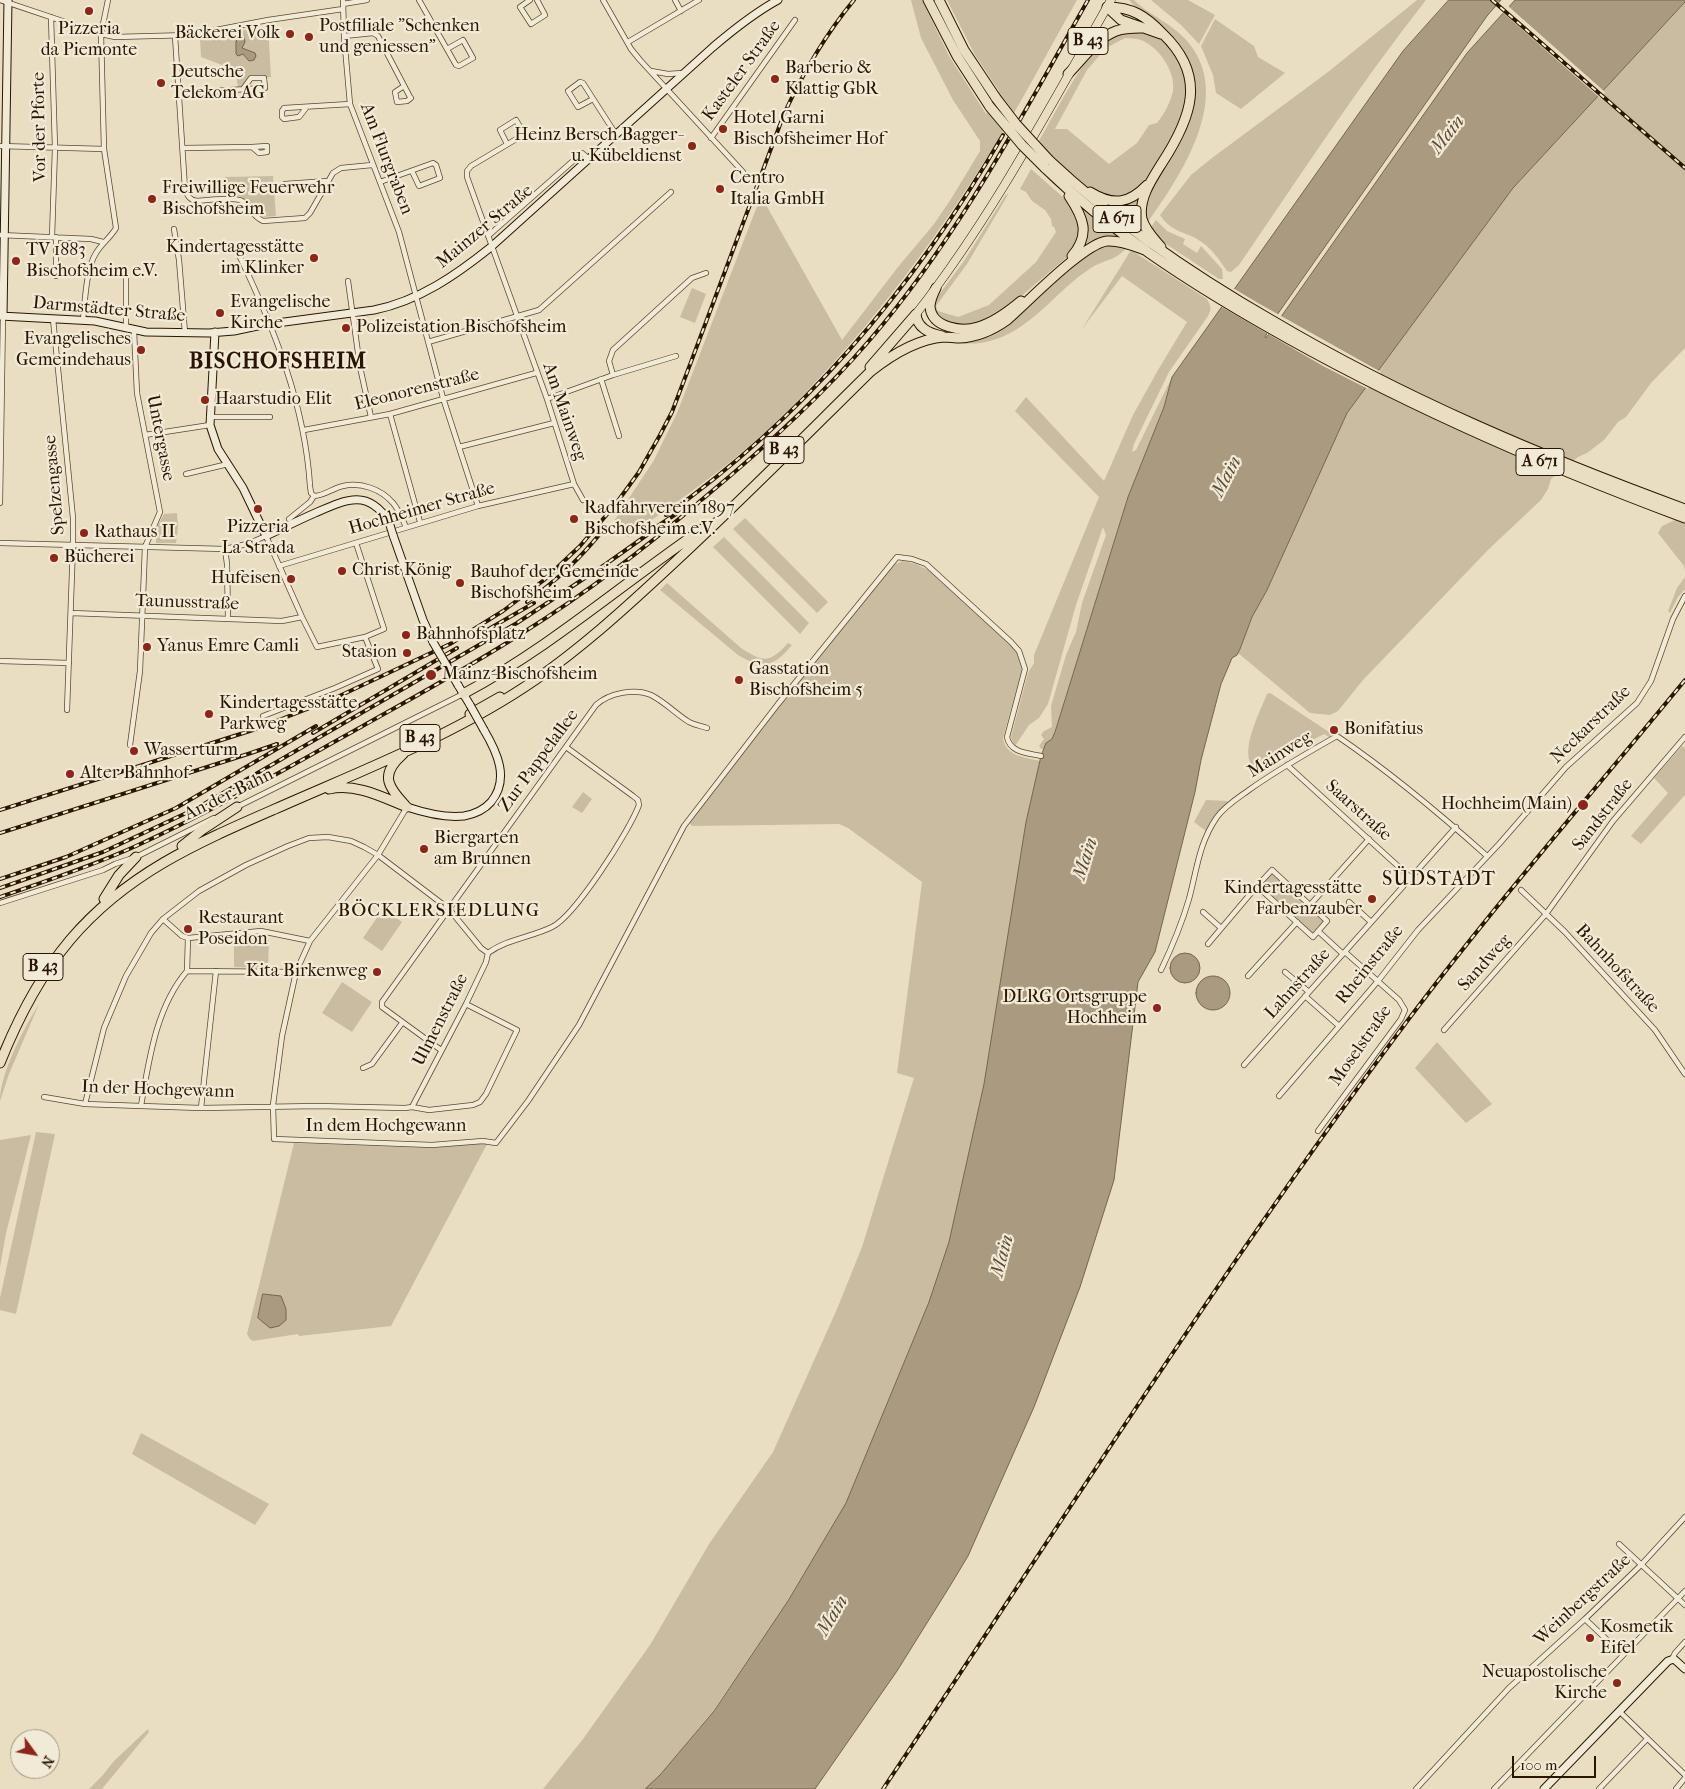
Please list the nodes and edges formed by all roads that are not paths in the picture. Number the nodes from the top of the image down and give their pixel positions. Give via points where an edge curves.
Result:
1 (0, 0) edge
2 (108, 0) edge
3 (367, 0) edge
4 (419, 0) edge
5 (530, 0) edge
6 (536, 0) edge
7 (603, 0) edge
8 (675, 0) edge
9 (699, 0) edge
10 (778, 0) edge
11 (928, 0) edge
12 (938, 0) edge
13 (1124, 0) edge
14 (8, 1) edge
15 (343, 4) edge
16 (1109, 4) edge
17 (1131, 10) junction
18 (681, 11) junction
19 (51, 17) junction
20 (796, 20) dead end
21 (1141, 28) junction
22 (101, 34) junction
23 (175, 36) junction
24 (344, 36) junction
25 (1166, 36) junction
26 (628, 42) junction
27 (447, 49) junction
28 (4, 68) edge
29 (649, 71) junction
30 (685, 72) junction
31 (1068, 74) junction
32 (404, 86) dead end
33 (243, 89) junction
34 (666, 89) junction
35 (179, 93) junction
36 (593, 99) junction
37 (350, 104) junction
38 (306, 108) junction
39 (616, 133) junction
40 (711, 138) junction
41 (507, 144) junction
42 (3, 146) edge
43 (252, 147) dead end
44 (55, 148) junction
45 (182, 148) junction
46 (104, 149) junction
47 (588, 158) junction
48 (1047, 164) junction
49 (372, 165) junction
50 (412, 171) junction
51 (743, 172) dead end
52 (328, 181) junction
53 (1151, 181) junction
54 (380, 182) junction
55 (1065, 182) junction
56 (285, 184) dead end
57 (671, 192) dead end
58 (174, 229) dead end
59 (2, 235) edge
60 (488, 236) junction
61 (54, 237) junction
62 (103, 242) junction
63 (491, 247) junction
64 (1145, 250) junction
65 (239, 255) dead end
66 (1169, 257) junction
67 (706, 273) dead end
68 (56, 276) dead end
69 (126, 278) dead end
70 (348, 281) dead end
71 (936, 288) junction
72 (1212, 290) junction
73 (417, 296) junction
74 (353, 314) junction
75 (916, 314) junction
76 (1, 316) edge
77 (518, 317) junction
78 (53, 319) junction
79 (83, 320) junction
80 (937, 320) junction
81 (270, 325) junction
82 (126, 329) junction
83 (134, 331) junction
84 (215, 332) junction
85 (185, 333) junction
86 (945, 337) junction
87 (428, 342) junction
88 (676, 356) dead end
89 (536, 372) junction
90 (864, 373) junction
91 (614, 375) junction
92 (601, 379) junction
93 (443, 398) junction
94 (547, 398) junction
95 (844, 398) junction
96 (390, 414) junction
97 (210, 417) junction
98 (270, 417) dead end
99 (371, 417) junction
100 (554, 422) junction
101 (210, 425) junction
102 (304, 430) junction
103 (145, 435) junction
104 (619, 436) dead end
105 (459, 447) junction
106 (228, 464) junction
107 (186, 474) dead end
108 (574, 484) junction
109 (314, 496) junction
110 (582, 500) dead end
111 (0, 503) edge
112 (478, 506) junction
113 (1685, 509) edge
114 (1685, 518) edge
115 (289, 519) dead end
116 (420, 522) junction
117 (406, 527) junction
118 (704, 528) junction
119 (266, 536) junction
120 (356, 542) junction
121 (0, 543) edge
122 (73, 545) junction
123 (145, 547) junction
124 (225, 549) junction
125 (279, 566) junction
126 (1685, 596) edge
127 (71, 613) junction
128 (142, 616) junction
129 (302, 617) junction
130 (228, 618) junction
131 (366, 637) junction
132 (0, 661) edge
133 (69, 663) junction
134 (463, 694) junction
135 (67, 710) dead end
136 (263, 716) dead end
137 (708, 728) dead end
138 (1685, 736) edge
139 (130, 745) dead end
140 (418, 745) junction
141 (566, 747) junction
142 (1041, 756) dead end
143 (1287, 765) junction
144 (309, 794) junction
145 (237, 807) junction
146 (407, 807) junction
147 (1456, 827) junction
148 (1369, 839) junction
149 (182, 846) junction
150 (378, 855) junction
151 (1487, 856) junction
152 (136, 857) junction
153 (1411, 878) junction
154 (1257, 886) junction
155 (1521, 890) dead end
156 (104, 899) junction
157 (1350, 902) dead end
158 (0, 904) edge
159 (1310, 905) junction
160 (449, 909) junction
161 (1203, 912) dead end
162 (1546, 914) junction
163 (164, 919) junction
164 (1297, 922) junction
165 (1371, 922) junction
166 (1221, 928) junction
167 (1318, 931) junction
168 (188, 938) junction
169 (310, 941) junction
170 (1208, 944) dead end
171 (488, 953) junction
172 (1344, 953) junction
173 (187, 970) junction
174 (1161, 970) dead end
175 (216, 971) junction
176 (296, 972) junction
177 (1286, 972) dead end
178 (1248, 976) dead end
179 (1378, 981) junction
180 (1307, 994) junction
181 (466, 1004) junction
182 (402, 1023) junction
183 (1339, 1026) junction
184 (1444, 1030) dead end
185 (0, 1047) edge
186 (441, 1050) junction
187 (0, 1063) edge
188 (1244, 1065) dead end
189 (363, 1068) dead end
190 (1685, 1074) edge
191 (1279, 1096) dead end
192 (44, 1097) dead end
193 (85, 1104) junction
194 (273, 1105) junction
195 (141, 1106) junction
196 (412, 1107) junction
197 (201, 1108) junction
198 (1318, 1131) dead end
199 (1685, 1516) edge
200 (1619, 1544) dead end
201 (1641, 1565) junction
202 (1685, 1591) edge
203 (1678, 1599) junction
204 (1685, 1605) edge
205 (1585, 1619) junction
206 (1685, 1642) edge
207 (1624, 1654) junction
208 (1672, 1659) junction
209 (1685, 1667) edge
210 (1619, 1711) junction
211 (1647, 1738) junction
212 (1685, 1776) edge
213 (1416, 1789) edge
214 (1494, 1789) edge
215 (1544, 1789) edge
216 (1599, 1789) edge
217 (1676, 1789) edge

1 - 14 street
2 - 22 street
3 - 15 street
4 - 27 street
5 - 6 street via 520,7 531,24 545,15
7 - 26 street, Kasteler Straße
8 - 18 street
9 - 18 street
10 - 30 main road, Mainzer Straße via 737,26
11 - 48 highway, A 671, bridge via 957,56 990,107 1016,138
12 - 48 highway, A 671, bridge via 964,50
13 - 17 highway
14 - 19 street
14 - 28 main road
15 - 23 street
15 - 24 street, Am Flurgraben
16 - 17 highway
16 - 21 highway via 1121,20
16 - 31 main road, B 43
17 - 25 highway
18 - 26 street
19 - 22 street
19 - 44 street, Vor der Pforte
20 - 40 street, Kasteler Straße
21 - 25 highway
21 - 31 highway via 1126,28 1108,35
22 - 23 street via 115,37
22 - 46 street
23 - 35 street
24 - 32 street via 373,33 378,36
24 - 37 street, Am Flurgraben
25 - 53 highway via 1185,61 1191,94 1181,130
26 - 29 street, Kasteler Straße
27 - 27 street via 458,66 473,58 463,40
28 - 42 main road
29 - 30 street
29 - 34 street, Kasteler Straße
30 - 34 main road, Mainzer Straße
31 - 71 main road, B 43 via 1019,162
33 - 33 street via 265,88 264,78 251,78
33 - 35 street
34 - 39 main road, Mainzer Straße
34 - 40 street, Kasteler Straße
35 - 45 street
36 - 36 street via 582,82 568,91 578,107
36 - 39 street
37 - 38 street
37 - 49 street, Am Flurgraben
38 - 38 street via 283,109 282,117 299,117
39 - 47 main road, Mainzer Straße
40 - 51 street, Kasteler Straße
41 - 41 street via 523,134 516,120 500,130
41 - 60 street, Am Mainweg via 471,166 466,174
42 - 44 street
42 - 59 main road
43 - 45 street
44 - 46 street
44 - 61 street, Vor der Pforte
45 - 52 street via 185,189 190,198 196,201 237,200 263,221 308,216
46 - 62 street via 116,228
47 - 60 street, Mainzer Straße via 582,153
47 - 63 main road, Mainzer Straße
48 - 55 highway, A 671
49 - 52 street via 341,168
49 - 54 street, Am Flurgraben
50 - 50 street via 434,164 440,178 419,186
50 - 54 street
52 - 56 street
53 - 55 highway via 1131,198 1115,202
53 - 66 highway via 1144,196 1142,218 1149,233
54 - 73 street, Am Flurgraben via 399,232
55 - 64 highway, A 671 via 1106,222
55 - 66 highway, A 671
55 - 80 highway via 1083,221 1081,241 1073,255 1024,299 988,323 977,328 959,329
57 - 77 street via 545,306
58 - 85 street
59 - 61 street
59 - 76 main road
60 - 63 street, Am Mainweg
61 - 62 street via 91,238
61 - 68 street, Vor der Pforte
62 - 79 street via 94,255
63 - 73 main road, Mainzer Straße via 455,275
63 - 77 street, Am Mainweg
64 - 72 highway, A 671
64 - 86 highway via 1117,242 1099,243 1081,253 1001,325 974,336
65 - 81 street
66 - 72 highway, A 671
67 - 91 street via 692,278 613,350 609,361
69 - 82 street
70 - 74 street
71 - 75 main road, B 43
71 - 80 highway via 930,308
72 - 113 highway, A 671 via 1445,412 1554,459
72 - 114 highway, A 671 via 1326,360 1434,415 1545,464
73 - 74 main road, Mainzer Straße via 378,310
73 - 87 street, Am Flurgraben
74 - 81 main road, Mainzer Straße
74 - 99 street
75 - 80 highway
75 - 86 highway via 924,329
75 - 90 highway, B 43
76 - 78 main road, Darmstädter Straße
76 - 111 street
77 - 87 street
77 - 89 street, Am Mainweg
78 - 79 main road, Darmstädter Straße
78 - 122 street, Spelzengasse
79 - 82 main road, Darmstädter Straße
81 - 84 main road, Mainzer Straße
81 - 102 street
82 - 83 main road, Darmstädter Straße
83 - 85 main road, Darmstädter Straße
83 - 103 street, Untergasse via 137,393
84 - 85 main road, Darmstädter Straße
84 - 97 main road
86 - 95 highway via 889,358
87 - 93 street, Am Flurgraben
88 - 91 street
89 - 93 street, Eleonorenstraße
89 - 94 street, Am Mainweg
90 - 95 highway, B 43
90 - 118 highway, B 43
91 - 92 street
92 - 94 street
92 - 104 street
93 - 96 street, Eleonorenstraße
93 - 105 street, Am Flurgraben
94 - 100 street, Am Mainweg
95 - 140 highway, B 43 via 721,519 575,651 490,710
96 - 99 street, Eleonorenstraße
96 - 116 street
97 - 98 street
97 - 101 main road
99 - 102 street, Eleonorenstraße
100 - 105 street
100 - 108 street, Am Mainweg
101 - 103 street
101 - 106 main road via 216,445
102 - 109 street via 311,493
103 - 123 street, Untergasse via 160,512
105 - 112 street, Am Flurgraben
106 - 107 street
106 - 119 main road
108 - 110 street, Am Mainweg
108 - 112 street, Hochheimer Straße
109 - 115 street
109 - 117 street via 354,484 376,490 392,502
112 - 116 street, Hochheimer Straße
116 - 117 street, Hochheimer Straße
117 - 120 street, Hochheimer Straße
118 - 134 highway via 528,656
118 - 149 highway, B 43 via 581,639 514,688 424,736
119 - 124 street
119 - 125 street
119 - 134 main road, bridge via 345,500 360,500 374,506 389,522 423,620
120 - 125 street, Hochheimer Straße
120 - 131 street via 384,629
121 - 122 street
122 - 123 street
122 - 127 street, Spelzengasse
123 - 124 street
123 - 128 street
124 - 130 street
125 - 129 street
126 - 151 street, Neckarstraße via 1672,619 1654,675 1642,696 1571,761
127 - 128 street, Taunusstraße
127 - 133 street, Spelzengasse
128 - 130 street, Taunusstraße
128 - 139 street via 140,671
129 - 130 street, Taunusstraße via 282,621
129 - 131 street via 317,647
131 - 136 street via 378,669
132 - 133 street
133 - 135 street, Spelzengasse
134 - 145 street, An der Bahn
134 - 146 main road, bridge via 492,743 498,761 499,788 485,808 464,816
137 - 141 street, Zur Pappelallee via 688,721 653,696 621,693 596,704
138 - 162 street, Sandstraße via 1613,821
140 - 144 highway, B 43
140 - 146 highway via 395,761 388,772 390,786
141 - 160 street, Zur Pappelallee
141 - 171 street via 638,800 636,813 620,843 560,922
142 - 194 street, In dem Hochgewann via 1014,749 1008,742 1025,669 1018,651 926,564 897,557 684,826 579,1025 496,1143 432,1145 274,1139
143 - 147 street, Mainweg via 1337,736
143 - 148 street, Saarstraße
143 - 174 street, Mainweg via 1229,804 1217,817 1199,855 1180,925
144 - 146 highway via 336,787 355,788
144 - 187 highway, B 43 via 178,854 111,900 71,938 49,968 19,1018
145 - 149 highway
145 - 152 street, An der Bahn
146 - 150 street
147 - 151 street, Mainweg
147 - 153 street, Lahnstraße
148 - 153 street, Saarstraße
148 - 159 street
149 - 156 highway, B 43 via 131,877
150 - 160 street
150 - 163 street via 340,838 309,838 207,886
150 - 169 street
151 - 179 street, Rheinstraße via 1418,930
152 - 156 highway
152 - 158 street, An der Bahn
153 - 165 street, Lahnstraße
154 - 159 street via 1272,870
154 - 164 street
154 - 166 street
155 - 162 street, Bahnhofstraße
156 - 185 highway, B 43 via 50,957 23,998
157 - 165 street
159 - 167 street via 1328,921
160 - 171 street
160 - 182 street, Zur Pappelallee via 382,1002 382,1007
161 - 166 street
162 - 184 street, Sandweg
162 - 190 street, Bahnhofstraße via 1655,1030
163 - 168 street
163 - 193 street via 151,932 126,976 104,1028
164 - 167 street via 1313,937
164 - 178 street
165 - 172 street, Lahnstraße
166 - 170 street
167 - 172 street, Moselstraße
168 - 169 street via 261,931
168 - 173 street
169 - 176 street
171 - 181 street, Ulmenstraße
172 - 179 street, Moselstraße
172 - 180 street, Lahnstraße
173 - 175 street
173 - 195 street via 180,978 159,1024
175 - 176 street
175 - 197 street
176 - 194 street via 282,1036
177 - 180 street
179 - 183 street, Rheinstraße
179 - 198 street, Moselstraße via 1403,1005 1404,1014
180 - 183 street
180 - 188 street, Lahnstraße
181 - 186 street, Ulmenstraße
181 - 196 street via 517,1030 486,1094 473,1105 429,1110
182 - 186 street
182 - 189 street via 372,1064
183 - 191 street, Rheinstraße
186 - 196 street, Ulmenstraße
192 - 193 street, In der Hochgewann
193 - 195 street, In der Hochgewann
194 - 196 street
194 - 197 street, In der Hochgewann
195 - 197 street, In der Hochgewann
199 - 201 street, Weinbergstraße
200 - 201 street
201 - 203 street
201 - 205 street, Weinbergstraße
202 - 203 street
203 - 204 street
203 - 207 street
205 - 207 street
205 - 213 street, Weinbergstraße via 1509,1688
206 - 208 street
207 - 214 street
208 - 209 main road
208 - 210 main road
210 - 211 street
210 - 215 main road
211 - 212 street
211 - 216 street
212 - 217 street

